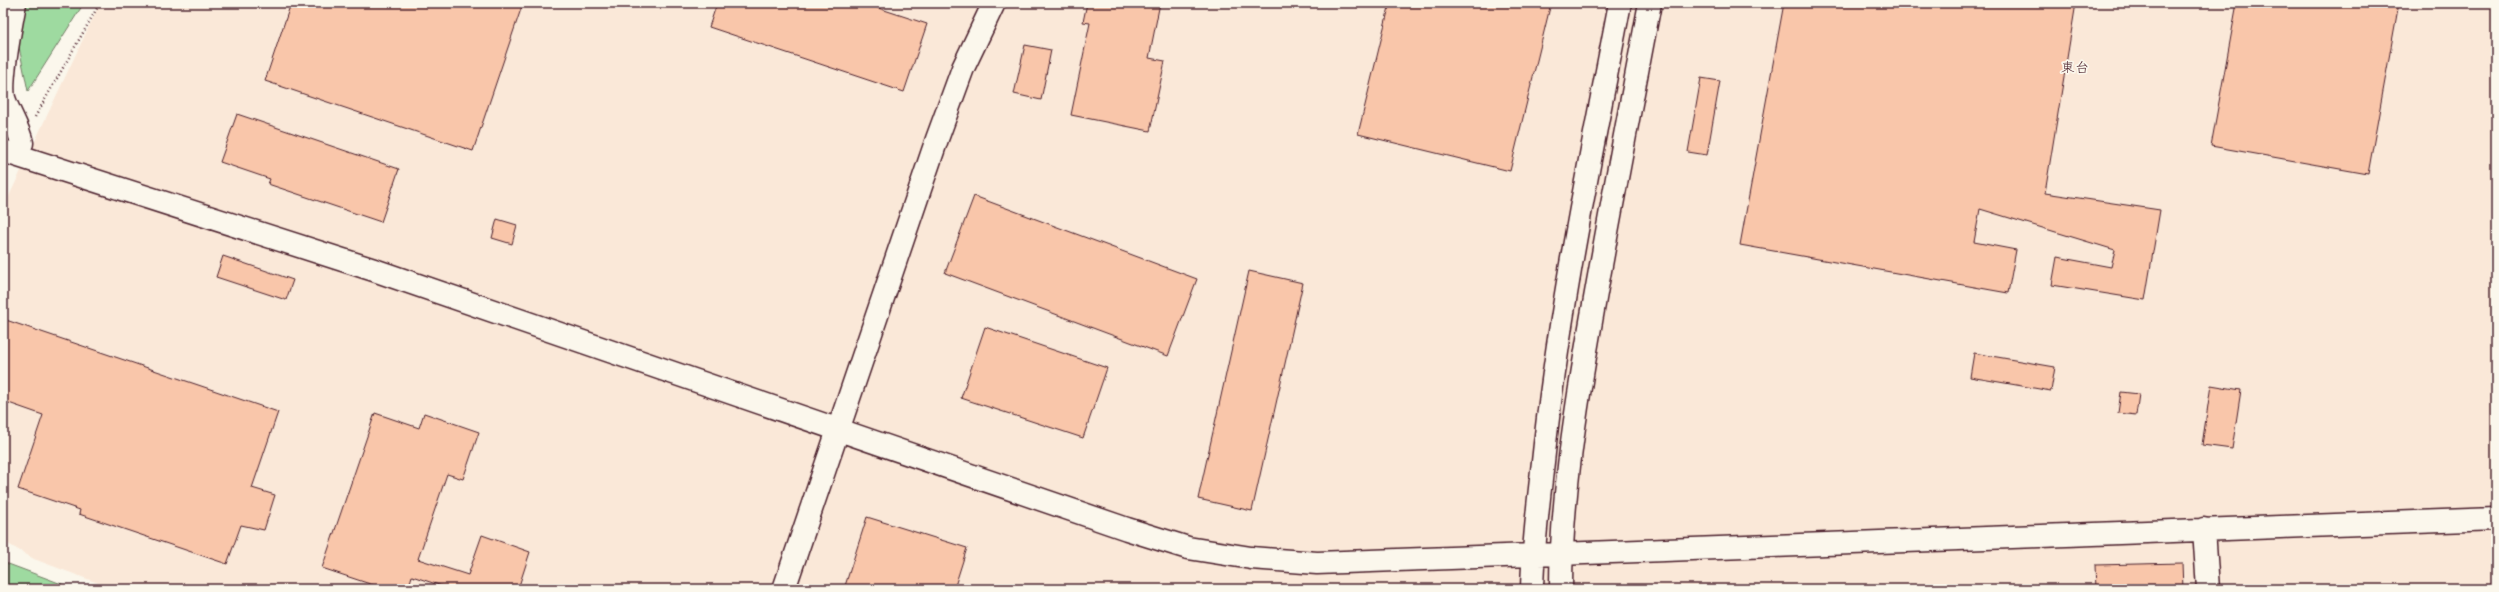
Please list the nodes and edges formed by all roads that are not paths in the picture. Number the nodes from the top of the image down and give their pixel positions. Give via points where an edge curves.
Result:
1 (15, 3) edge
2 (994, 3) edge
3 (1620, 3) edge
4 (1650, 3) edge
5 (14, 149) edge
6 (839, 430) junction
7 (2496, 519) edge
8 (2204, 529) junction
9 (1561, 554) junction
10 (1533, 555) junction
11 (784, 589) edge
12 (1532, 589) edge
13 (1561, 589) edge
14 (2208, 589) edge

1 - 5 street via 4,65 3,96 18,126
2 - 6 street via 963,68
3 - 10 street via 1568,277 1549,405
4 - 9 street via 1598,275 1576,410
5 - 6 street
6 - 10 street via 1188,548 1251,558 1317,562
6 - 11 street
7 - 8 street
8 - 9 street
8 - 14 street
9 - 10 street
9 - 13 street
10 - 12 street

